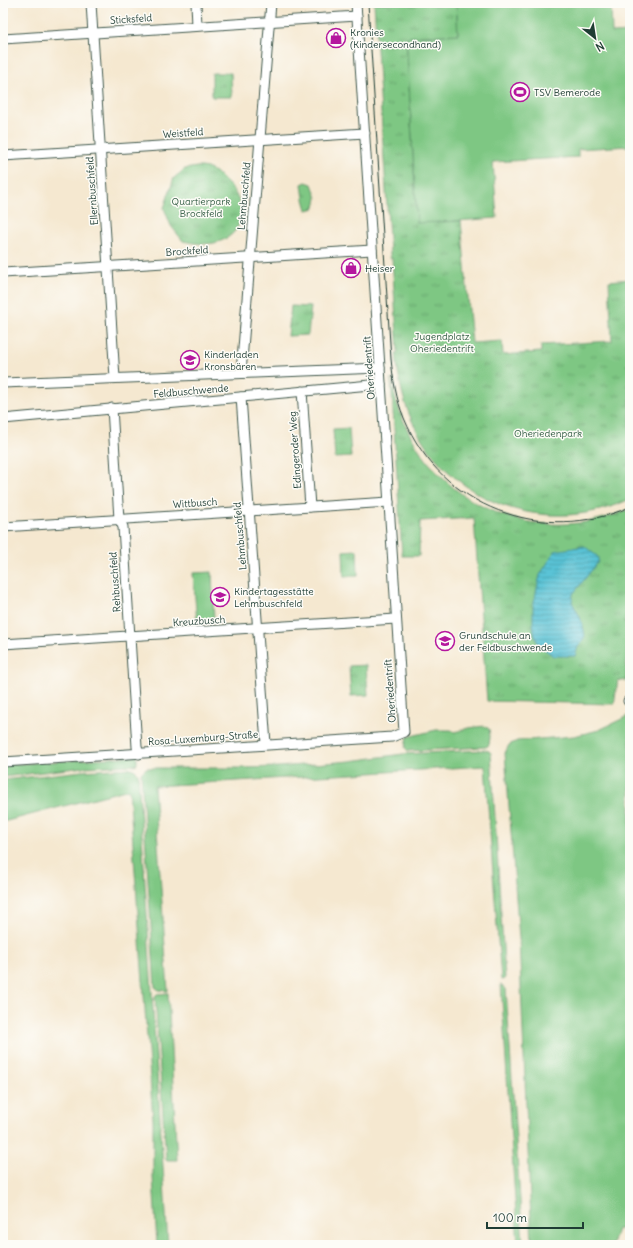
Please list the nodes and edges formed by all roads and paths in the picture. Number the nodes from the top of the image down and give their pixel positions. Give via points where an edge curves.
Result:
1 (91, 3) edge
2 (196, 3) edge
3 (271, 3) edge
4 (356, 3) edge
5 (357, 16) junction
6 (269, 21) junction
7 (197, 26) junction
8 (93, 33) junction
9 (3, 39) edge
10 (365, 133) junction
11 (260, 140) junction
12 (100, 150) junction
13 (3, 156) edge
14 (372, 250) junction
15 (250, 258) junction
16 (108, 267) junction
17 (3, 273) edge
18 (380, 368) junction
19 (241, 373) junction
20 (115, 378) junction
21 (3, 383) edge
22 (381, 384) junction
23 (302, 391) junction
24 (241, 397) junction
25 (112, 408) junction
26 (3, 419) edge
27 (389, 502) junction
28 (310, 507) junction
29 (249, 511) junction
30 (119, 519) junction
31 (3, 527) edge
32 (396, 619) junction
33 (258, 628) junction
34 (130, 637) junction
35 (3, 644) edge
36 (404, 732) joint
37 (266, 744) junction
38 (139, 754) junction
39 (3, 762) edge

1 - 8 street, Ellernbuschfeld
2 - 7 street
3 - 6 street, Lehmbuschfeld
4 - 5 street, Oheriedentrift
5 - 6 street, Sticksfeld
5 - 10 street, Oheriedentrift
6 - 7 street, Sticksfeld
6 - 11 street, Lehmbuschfeld
7 - 8 street, Sticksfeld
8 - 9 street, Sticksfeld
8 - 12 street, Ellernbuschfeld
10 - 11 street, Weistfeld
10 - 14 street, Oheriedentrift
11 - 12 street, Weistfeld
11 - 15 street, Lehmbuschfeld
12 - 13 street, Weistfeld
12 - 16 street, Ellernbuschfeld
14 - 15 street, Brockfeld
14 - 18 street, Oheriedentrift
15 - 16 street, Brockfeld
15 - 19 street, Lehmbuschfeld
16 - 17 street, Brockfeld
16 - 20 street, Ellernbuschfeld
18 - 19 street, Feldbuschwende
18 - 22 street, Oheriedentrift
19 - 20 street, Feldbuschwende
20 - 21 street, Feldbuschwende
22 - 23 street, Feldbuschwende
22 - 27 street, Oheriedentrift
23 - 24 street, Feldbuschwende
23 - 28 street, Edingeroder Weg
24 - 25 street, Feldbuschwende
24 - 29 street, Lehmbuschfeld
25 - 26 street, Feldbuschwende
25 - 30 street, Rehbuschfeld
27 - 28 street, Wittbusch
27 - 32 street, Oheriedentrift
28 - 29 street, Wittbusch
29 - 30 street, Wittbusch
29 - 33 street, Lehmbuschfeld
30 - 31 street, Wittbusch
30 - 34 street, Rehbuschfeld via 122,527
32 - 33 street, Kreuzbusch
32 - 36 street, Oheriedentrift
33 - 34 street, Kreuzbusch
33 - 37 street, Lehmbuschfeld
34 - 35 street, Kreuzbusch
34 - 38 street, Rehbuschfeld
36 - 37 street, Rosa-Luxemburg-Straße via 392,737
37 - 38 street, Rosa-Luxemburg-Straße
38 - 39 street, Rosa-Luxemburg-Straße

